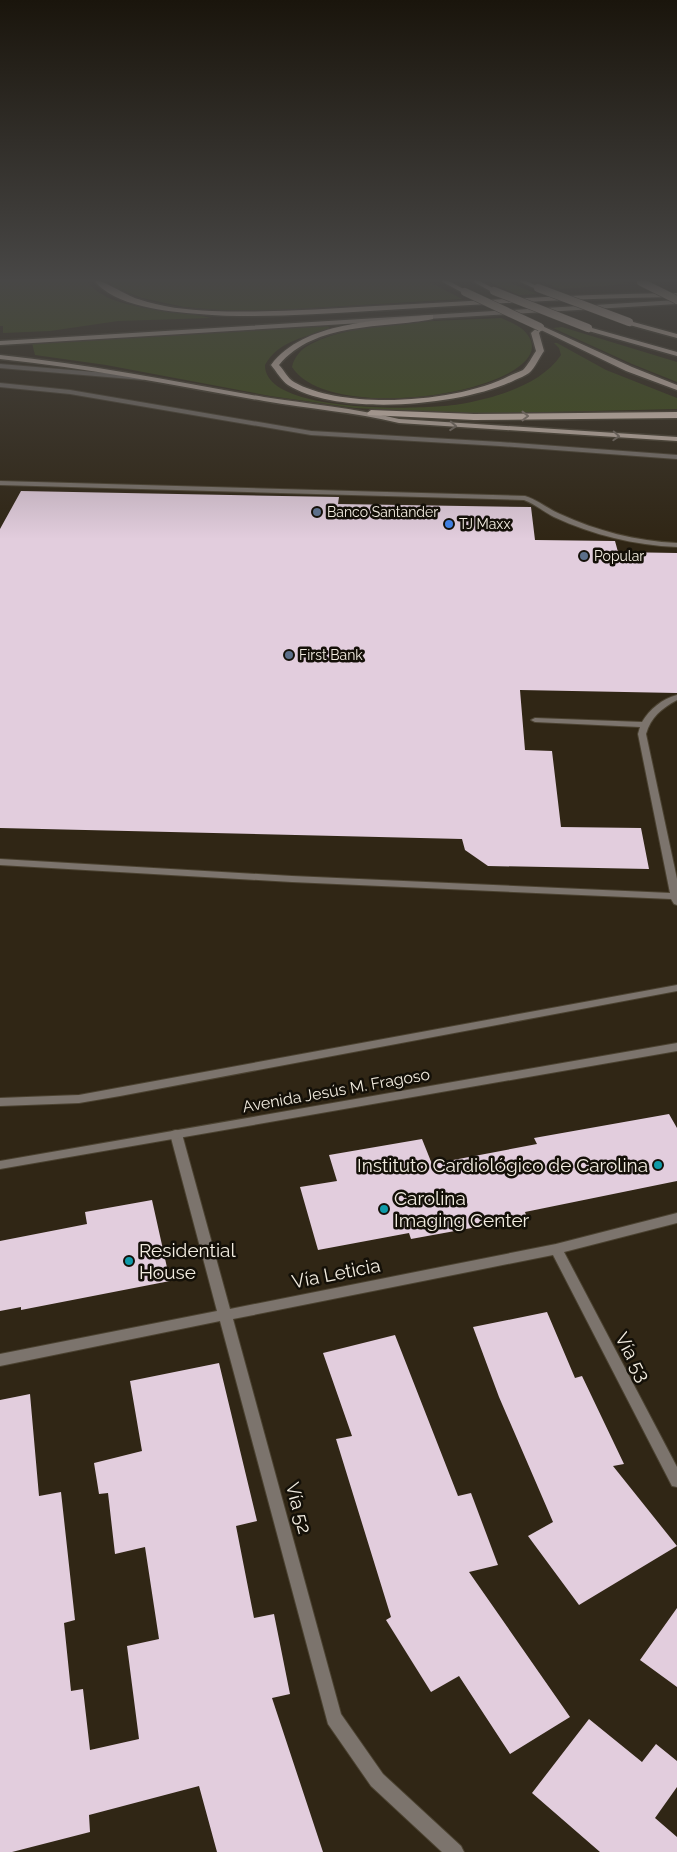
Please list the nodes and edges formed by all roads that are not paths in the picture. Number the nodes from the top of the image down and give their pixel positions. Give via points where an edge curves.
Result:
1 (8, 366) edge
2 (82, 366) edge
3 (275, 366) edge
4 (531, 366) edge
5 (623, 366) edge
6 (156, 379) junction
7 (0, 385) edge
8 (677, 388) edge
9 (371, 413) junction
10 (677, 415) edge
11 (677, 440) edge
12 (677, 457) edge
13 (0, 483) edge
14 (677, 545) edge
15 (677, 697) edge
16 (535, 720) dead end
17 (644, 725) junction
18 (0, 862) edge
19 (676, 900) edge
20 (677, 988) edge
21 (677, 1047) edge
22 (0, 1102) edge
23 (176, 1134) junction
24 (0, 1165) edge
25 (677, 1218) edge
26 (556, 1249) junction
27 (226, 1314) junction
28 (0, 1360) edge
29 (677, 1481) edge
30 (455, 1852) edge

1 - 6 street
2 - 6 main road
3 - 4 highway via 284,378 305,390 343,399 387,403 458,397 503,384
5 - 8 highway
6 - 9 main road
7 - 12 street via 70,392 311,434
9 -> 10 highway via 466,417
9 -> 11 main road via 399,421 450,426
13 - 14 street via 525,498 557,516 626,540
15 - 17 street via 659,707
16 - 17 street
17 - 19 street via 642,734
18 - 19 street
20 - 22 street via 79,1099
21 - 23 street, Avenida Jesús M. Fragoso
23 - 24 street, Avenida Jesús M. Fragoso
23 - 27 street, Vía 52
25 - 26 street, Vía Leticia
26 - 27 street, Vía Leticia
26 - 29 street, Vía 53
27 - 28 street, Vía Leticia
27 - 30 street, Vía 52 via 334,1718 376,1780

